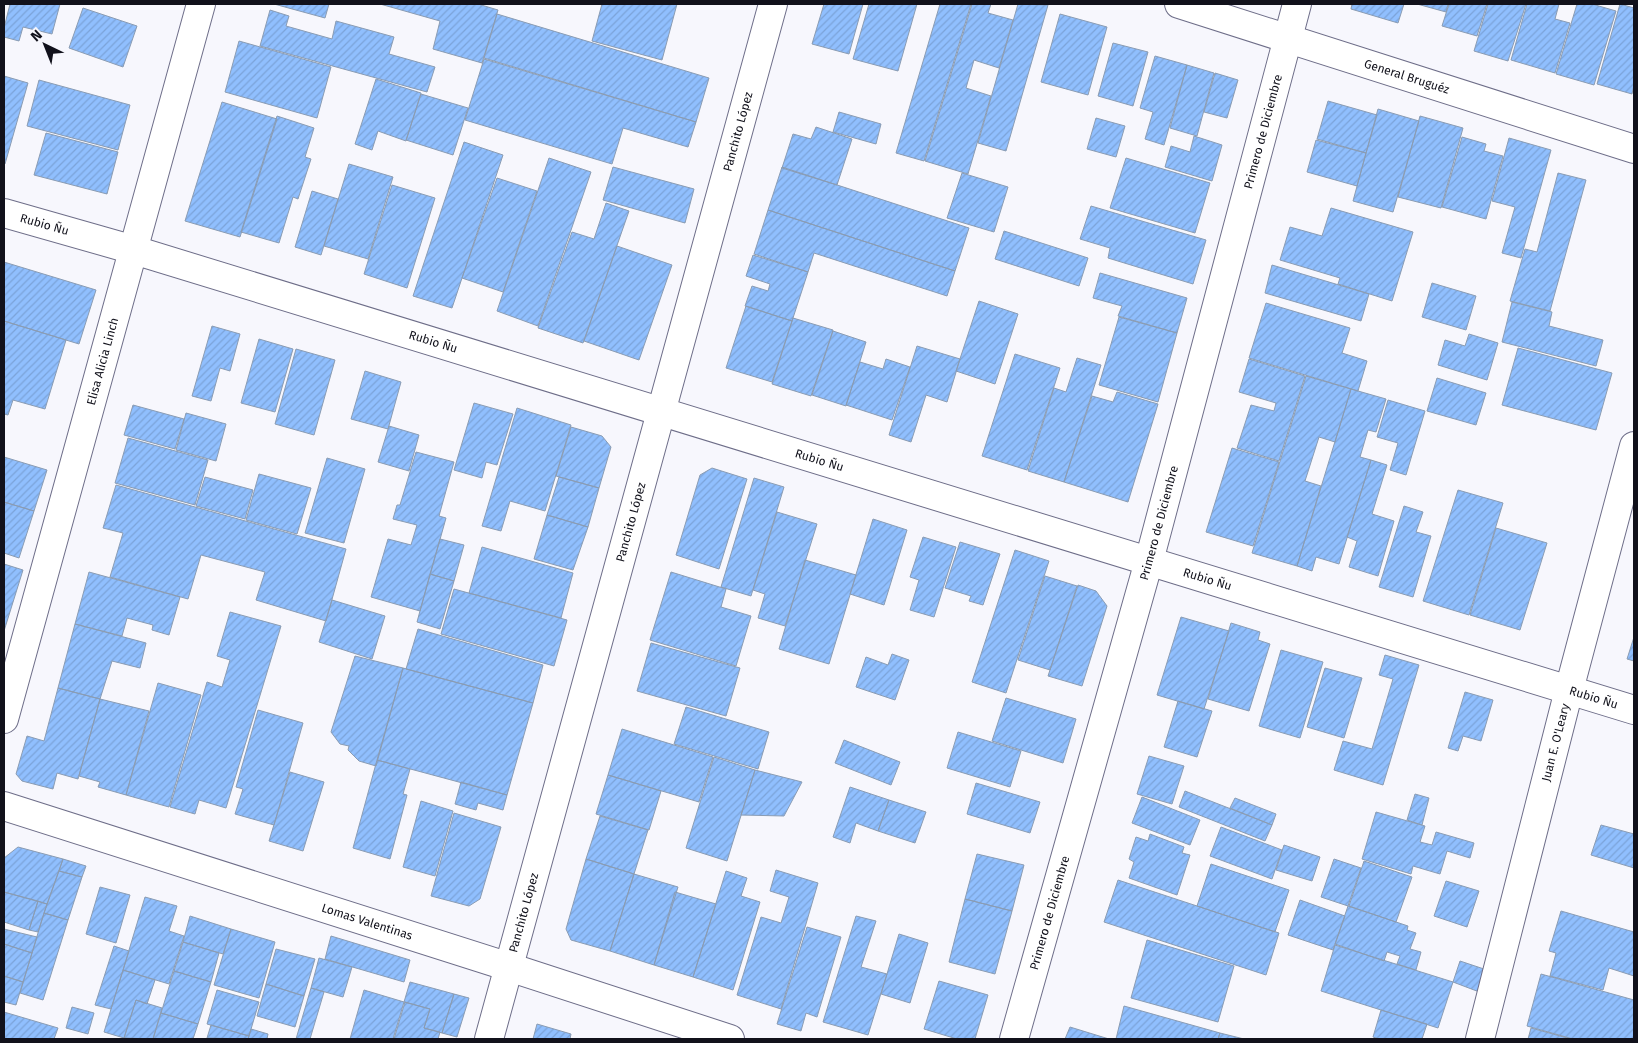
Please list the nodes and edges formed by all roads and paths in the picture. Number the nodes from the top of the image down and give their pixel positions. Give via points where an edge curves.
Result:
1 (201, 4) edge
2 (773, 4) edge
3 (1179, 4) edge
4 (1296, 4) edge
5 (1287, 38) junction
6 (1634, 149) edge
7 (4, 213) edge
8 (134, 250) junction
9 (660, 412) junction
10 (1634, 446) edge
11 (1149, 561) junction
12 (1569, 690) junction
13 (1634, 710) edge
14 (4, 718) edge
15 (4, 806) edge
16 (509, 967) junction
17 (489, 1039) edge
18 (730, 1039) edge
19 (1014, 1039) edge
20 (1480, 1039) edge

1 - 8 street, Elisa Alicia Linch
2 - 9 street, Panchito López
3 - 5 street, General Bruguéz
4 - 5 street, Primero de Diciembre
5 - 6 street, General Bruguéz
5 - 11 street, Primero de Diciembre
7 - 8 street, Rubio Ñu
8 - 9 street, Rubio Ñu
8 - 14 street, Elisa Alicia Linch
9 - 11 street, Rubio Ñu
9 - 16 street, Panchito López
10 - 12 street, Juan E. O'Leary
11 - 12 street, Rubio Ñu
11 - 19 street, Primero de Diciembre
12 - 13 street, Rubio Ñu
12 - 20 street, Juan E. O'Leary
15 - 16 street, Lomas Valentinas
16 - 17 street, Panchito López
16 - 18 street, Lomas Valentinas

